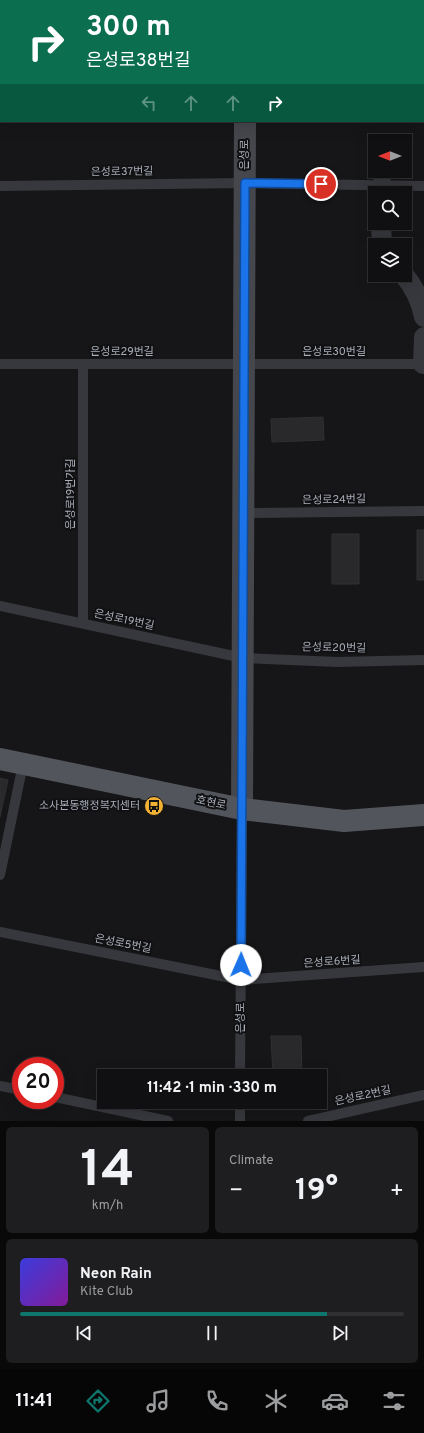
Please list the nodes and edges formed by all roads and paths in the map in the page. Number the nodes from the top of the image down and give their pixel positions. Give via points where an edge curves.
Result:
1 (245, 122) edge
2 (245, 183) junction
3 (0, 186) edge
4 (424, 186) edge
5 (412, 187) edge
6 (368, 188) edge
7 (409, 282) edge
8 (424, 317) edge
9 (424, 337) edge
10 (0, 364) edge
11 (83, 364) junction
12 (423, 364) edge
13 (244, 365) junction
14 (424, 511) edge
15 (243, 513) junction
16 (0, 606) edge
17 (83, 623) junction
18 (243, 658) junction
19 (424, 660) edge
20 (0, 759) edge
21 (23, 764) junction
22 (242, 809) junction
23 (424, 815) edge
24 (0, 874) edge
25 (0, 932) edge
26 (424, 967) edge
27 (241, 980) junction
28 (240, 1069) edge
29 (0, 1086) edge
30 (12, 1088) edge
31 (424, 1095) edge
32 (64, 1099) edge
33 (240, 1109) edge
34 (168, 1121) edge
35 (240, 1121) edge
36 (308, 1121) edge

1 - 2 street, 은성로
2 - 3 lane, 은성로37번길
2 - 6 lane, 은성로37번길
2 - 13 street, 은성로
4 - 5 lane, 은성로37번길
7 - 8 street via 418,295
9 - 12 street
10 - 11 lane, 은성로29번길
11 - 13 lane, 은성로29번길
11 - 17 lane, 은성로19번가길
12 - 13 lane, 은성로30번길
13 - 15 street, 은성로
14 - 15 lane, 은성로24번길
15 - 18 street, 은성로
16 - 17 lane, 은성로19번길
17 - 18 lane, 은성로19번길
18 - 19 lane, 은성로20번길 via 338,662
18 - 22 street, 은성로
20 - 21 main road, 호현로
21 - 22 main road, 호현로
21 - 24 lane
22 - 23 main road, 호현로 via 344,821
22 - 27 lane, 은성로
25 - 27 lane, 은성로5번길
26 - 27 lane, 은성로6번길
27 - 28 lane, 은성로
29 - 30 lane
31 - 36 lane, 은성로2번길
32 - 34 lane
33 - 35 lane

